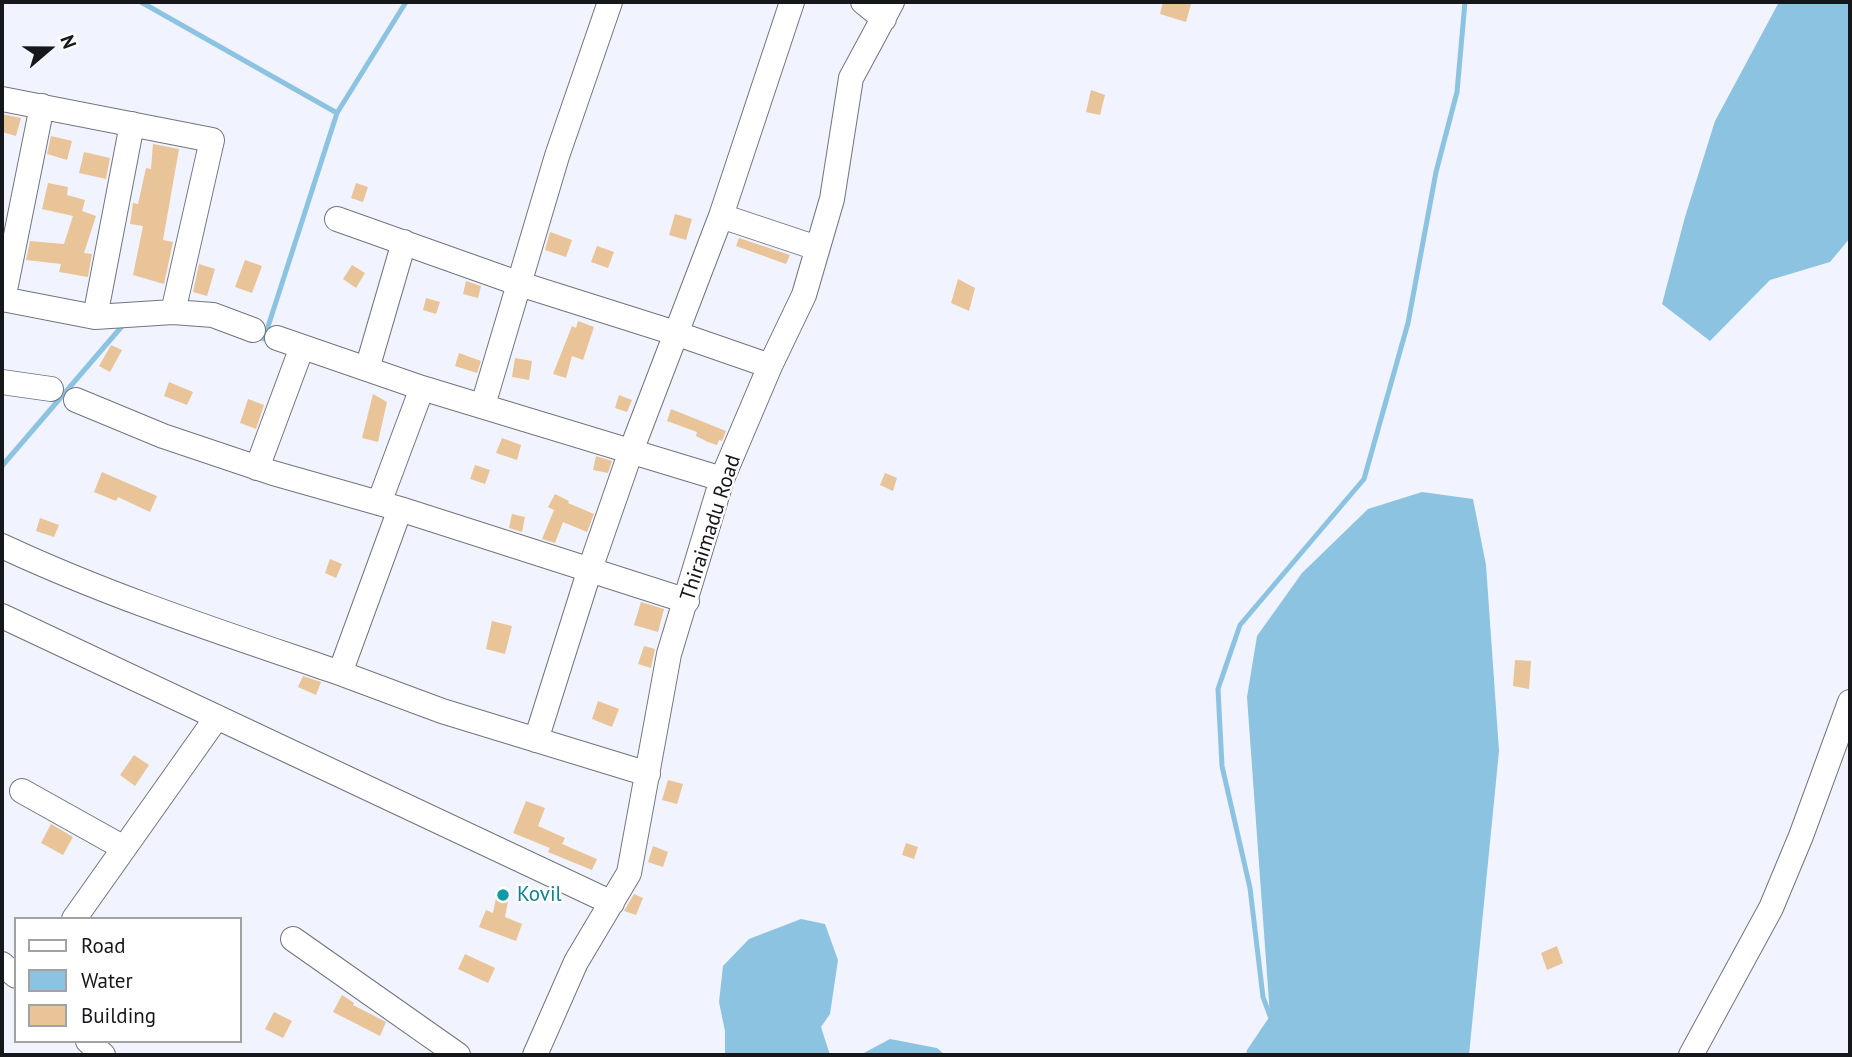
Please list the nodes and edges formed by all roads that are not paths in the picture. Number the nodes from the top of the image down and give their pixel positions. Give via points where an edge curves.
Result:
1 (610, 2) edge
2 (792, 2) edge
3 (863, 2) edge
4 (888, 10) edge
5 (2, 99) edge
6 (42, 106) junction
7 (132, 124) junction
8 (721, 216) junction
9 (337, 219) dead end
10 (404, 242) junction
11 (817, 248) junction
12 (520, 284) junction
13 (3, 300) edge
14 (173, 312) junction
15 (95, 317) junction
16 (253, 330) dead end
17 (675, 333) junction
18 (277, 338) dead end
19 (302, 347) junction
20 (770, 366) junction
21 (367, 369) junction
22 (2, 382) edge
23 (422, 388) junction
24 (51, 389) dead end
25 (76, 400) dead end
26 (483, 405) junction
27 (631, 451) junction
28 (257, 468) junction
29 (722, 479) junction
30 (389, 506) junction
31 (2, 545) edge
32 (590, 569) junction
33 (687, 601) junction
34 (2, 616) edge
35 (340, 673) junction
36 (1850, 702) edge
37 (217, 718) junction
38 (536, 740) junction
39 (648, 774) junction
40 (22, 791) dead end
41 (124, 848) junction
42 (611, 903) junction
43 (75, 917) edge
44 (293, 939) dead end
45 (90, 1043) edge
46 (103, 1055) edge
47 (458, 1055) edge
48 (536, 1055) edge
49 (1691, 1055) edge

1 - 12 street via 557,156
2 - 8 street
3 - 4 street
4 - 11 street, Thiraimadu Road via 851,78 832,199
5 - 6 street
6 - 7 street
6 - 13 street
7 - 14 street via 212,140
7 - 15 street
8 - 11 street
8 - 17 street
9 - 10 street
10 - 12 street
10 - 21 street
11 - 20 street, Thiraimadu Road via 804,295
12 - 17 street
12 - 26 street
13 - 15 street
14 - 15 street
14 - 16 street via 213,315
17 - 20 street
17 - 27 street
18 - 19 street
19 - 21 street
19 - 28 street
20 - 29 street, Thiraimadu Road
21 - 23 street
22 - 24 street
23 - 26 street
23 - 30 street
25 - 28 street
26 - 27 street
27 - 29 street
27 - 32 street
28 - 30 street
29 - 33 street, Thiraimadu Road
30 - 32 street
30 - 35 street
31 - 35 street via 51,569 183,619
32 - 33 street
32 - 38 street
33 - 39 street, Thiraimadu Road via 670,654
34 - 37 street
35 - 38 street
36 - 49 street via 1771,908
37 - 41 street
37 - 42 street
38 - 39 street
39 - 42 street, Thiraimadu Road via 629,873
40 - 41 street
41 - 43 street
42 - 48 street, Thiraimadu Road via 576,962
44 - 47 street
45 - 46 street

